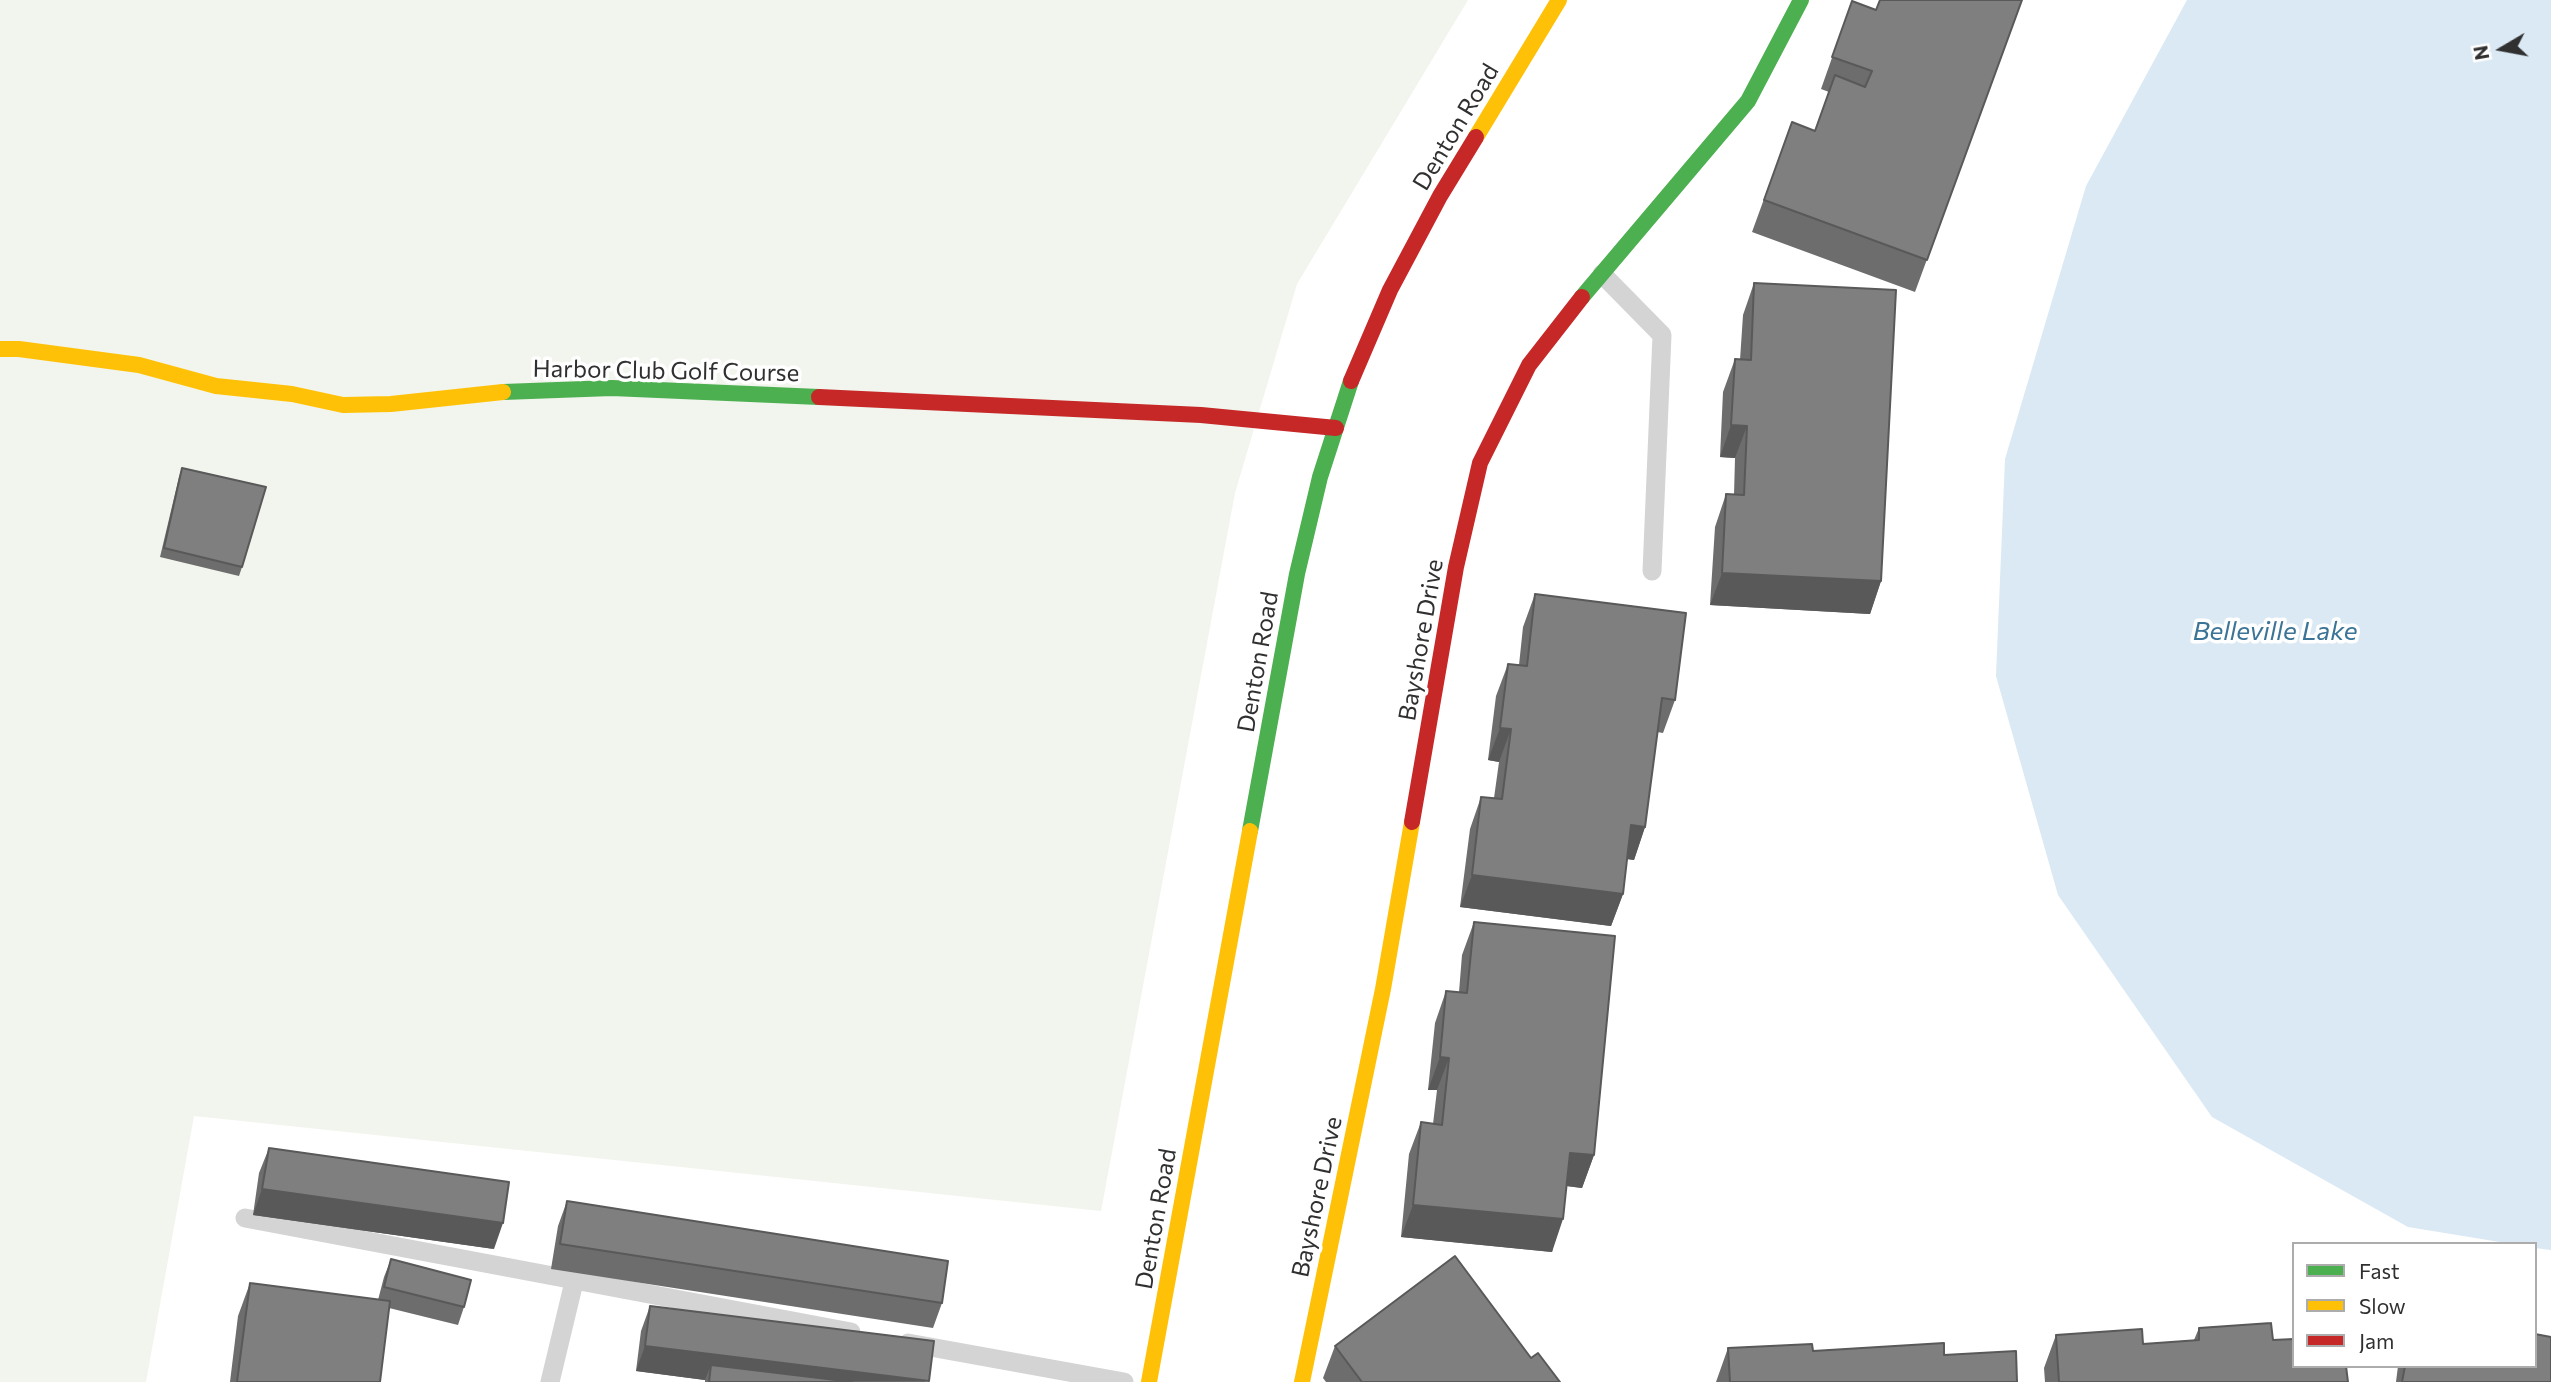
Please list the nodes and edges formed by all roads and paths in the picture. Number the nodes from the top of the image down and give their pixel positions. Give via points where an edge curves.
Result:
1 (1559, 0) edge
2 (1801, 0) edge
3 (1602, 274) junction
4 (0, 349) edge
5 (1336, 428) junction
6 (1653, 571) dead end
7 (245, 1219) dead end
8 (575, 1282) junction
9 (863, 1335) edge
10 (890, 1339) edge
11 (550, 1382) edge
12 (1124, 1382) edge
13 (1149, 1382) edge
14 (1302, 1382) edge

1 - 5 street, Denton Road via 1440,196 1390,290
2 - 3 street, Bayshore Drive via 1748,101
3 - 6 lane via 1662,335
3 - 14 street, Bayshore Drive via 1529,365 1480,463 1457,567 1383,989
4 - 5 street, Harbor Club Golf Course via 139,365 216,386 343,405 538,389 612,388 1200,415
5 - 13 street, Denton Road via 1297,574
7 - 8 lane
8 - 9 lane
8 - 11 lane
10 - 12 lane

